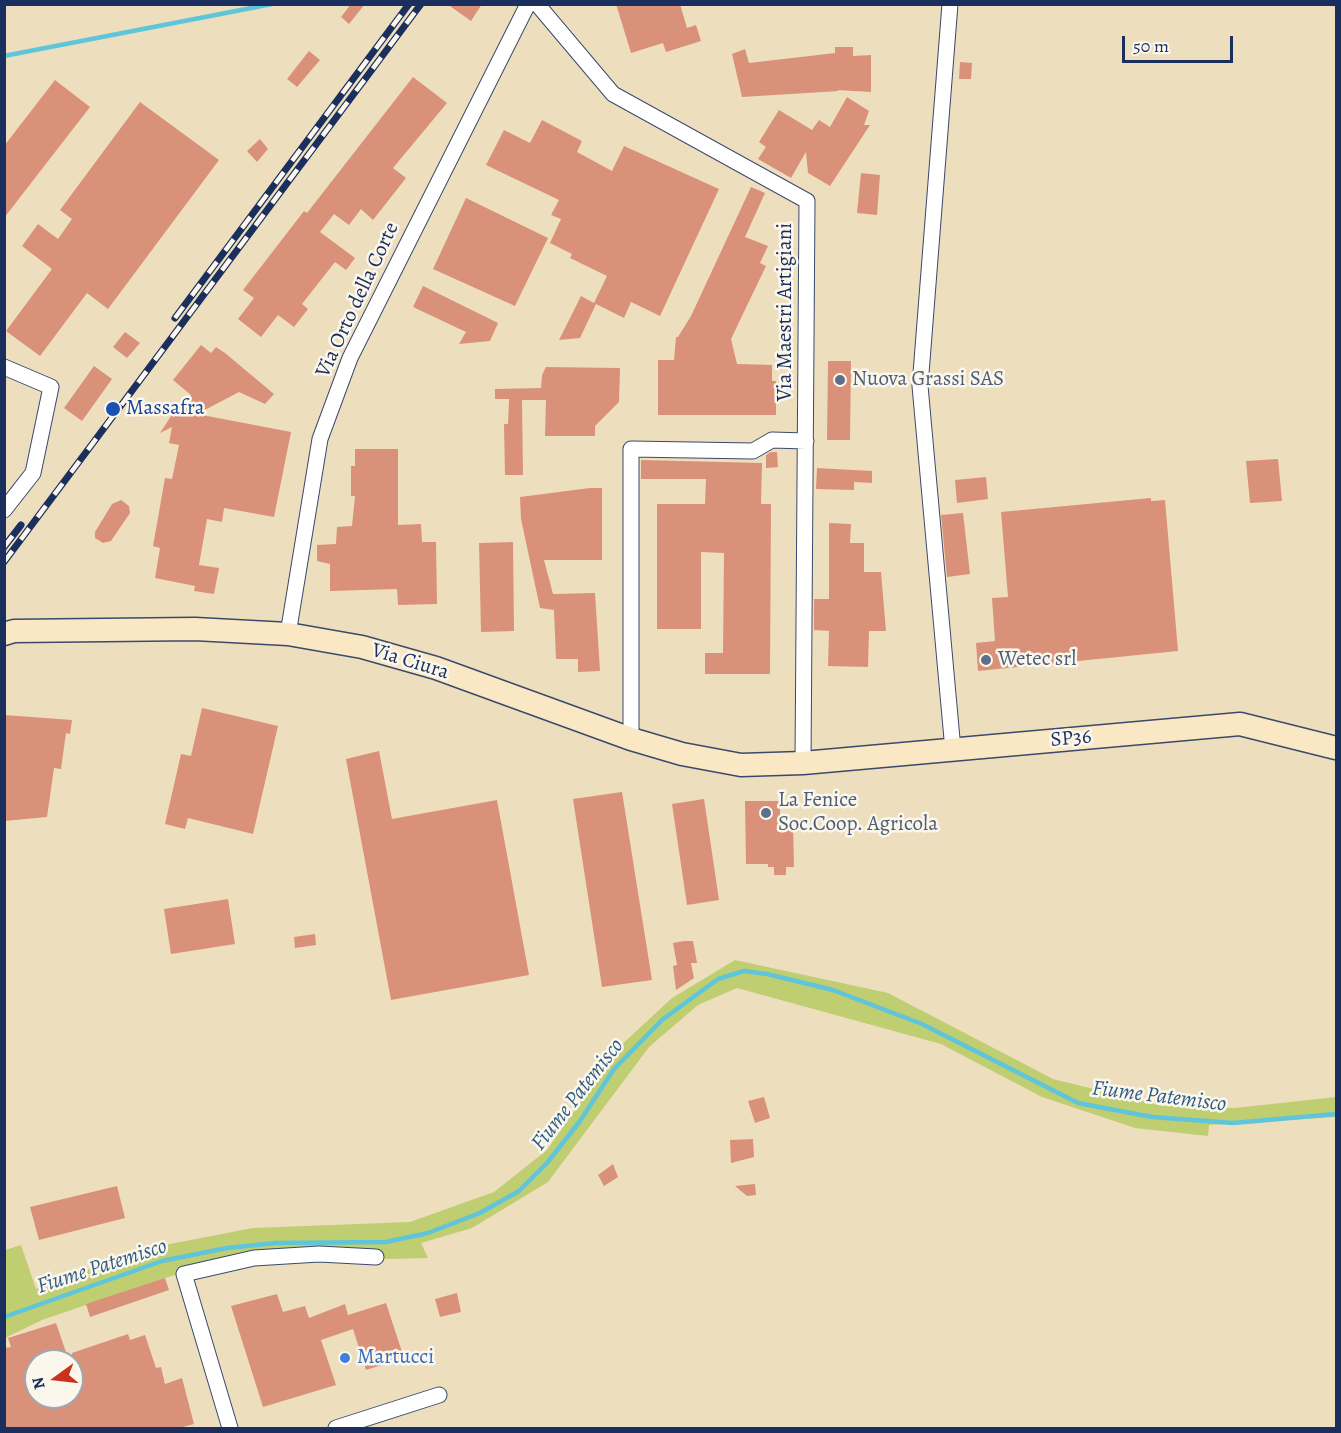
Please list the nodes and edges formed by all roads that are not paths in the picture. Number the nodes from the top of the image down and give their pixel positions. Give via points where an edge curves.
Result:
1 (528, 4) edge
2 (537, 4) edge
3 (950, 4) edge
4 (4, 367) edge
5 (806, 441) junction
6 (4, 510) edge
7 (4, 634) edge
8 (288, 634) junction
9 (631, 740) junction
10 (1336, 748) edge
11 (953, 750) junction
12 (803, 763) junction
13 (376, 1257) dead end
14 (439, 1395) dead end
15 (230, 1428) edge
16 (336, 1428) edge

1 - 8 street, Via Orto della Corte via 346,369 320,439
2 - 5 street, Via Maestri Artigiani via 613,94 807,201
3 - 11 street via 920,386
4 - 6 street via 51,387 33,473
5 - 9 street via 772,440 753,451 631,449
5 - 12 street, Via Maestri Artigiani
7 - 8 main road, Via Ciura via 195,628
8 - 9 main road, Via Ciura via 362,647 436,668
9 - 12 main road, Via Ciura via 741,765
10 - 11 main road, SP36 / SP36 via 1240,724
11 - 12 main road, SP36 / SP36
13 - 15 street via 319,1254 254,1258 184,1274
14 - 16 street

